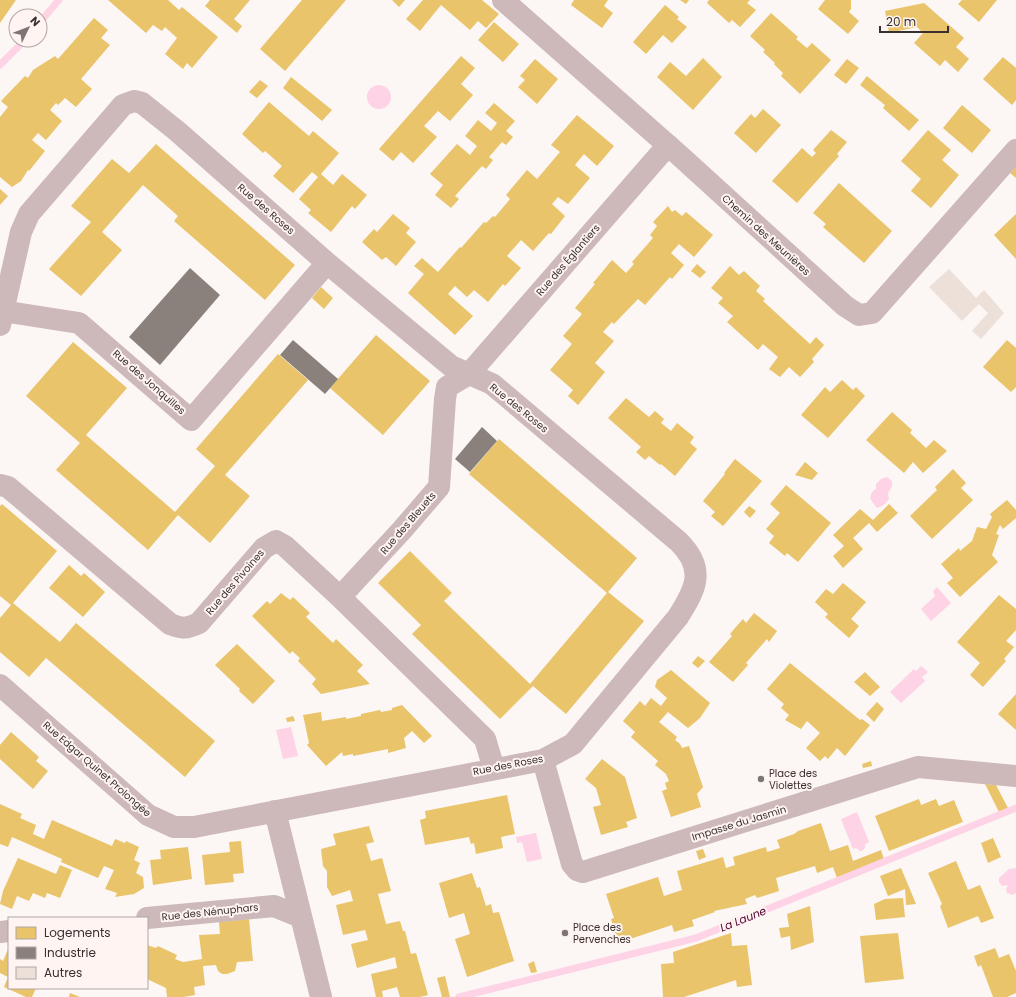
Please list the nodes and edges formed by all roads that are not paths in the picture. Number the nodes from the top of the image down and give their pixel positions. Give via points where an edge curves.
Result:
1 (503, 0) edge
2 (668, 145) junction
3 (1016, 150) edge
4 (327, 263) junction
5 (1, 318) edge
6 (469, 374) junction
7 (0, 485) edge
8 (340, 597) junction
9 (0, 684) edge
10 (543, 760) junction
11 (494, 768) junction
12 (1016, 776) edge
13 (275, 811) junction
14 (295, 891) junction
15 (274, 906) junction
16 (301, 917) junction
17 (148, 918) edge
18 (322, 997) edge

1 - 2 street, Chemin des Meunières
2 - 3 street, Chemin des Meunières via 859,316 872,313
2 - 6 street, Rue des Églantiers
4 - 5 street, Rue des Jonquilles via 192,420 79,323
4 - 5 street, Rue des Roses via 177,131 142,103 134,101 123,105 29,214 21,232
4 - 6 street, Rue des Roses via 451,366
6 - 8 street, Rue des Bleuets via 447,387 439,487
6 - 10 street, Rue des Roses via 492,384 679,542 688,550 696,572 690,599 678,617 573,744
7 - 8 street, Rue des Pivoines via 8,487 170,624 182,628 199,623 264,548 276,541 285,546
8 - 11 street, Rue des Pivoines via 486,739
9 - 13 street, Rue Edgar Quinet Prolongée via 148,815 174,828 194,827
10 - 11 street, Rue des Roses
10 - 12 street, Impasse du Jasmin via 572,864 583,872 918,767
11 - 13 street, Rue des Roses
13 - 14 street
14 - 15 street
14 - 16 street
15 - 16 street, Rue des Nénuphars
15 - 17 street, Rue des Nénuphars
16 - 18 street

